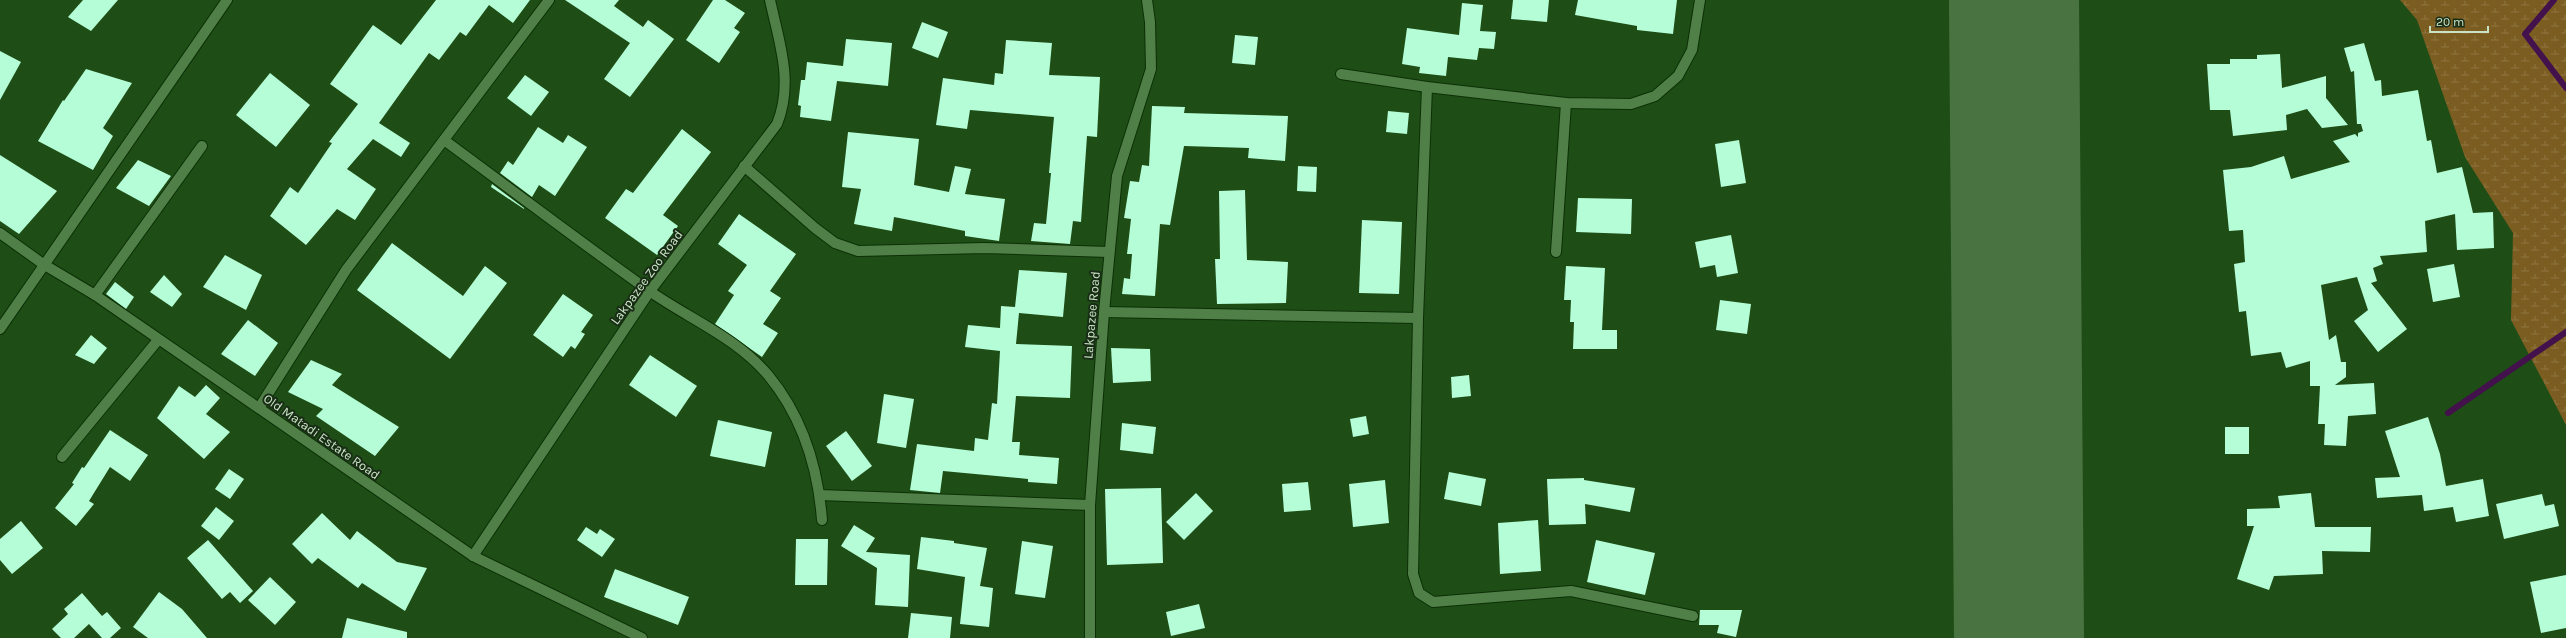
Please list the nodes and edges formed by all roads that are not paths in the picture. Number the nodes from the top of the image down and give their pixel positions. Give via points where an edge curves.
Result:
1 (227, 0) edge
2 (549, 0) edge
3 (770, 0) edge
4 (1147, 0) edge
5 (1700, 0) edge
6 (1341, 74) dead end
7 (1427, 87) junction
8 (1566, 103) junction
9 (444, 140) junction
10 (202, 146) dead end
11 (744, 166) junction
12 (0, 233) edge
13 (1109, 252) junction
14 (1556, 252) dead end
15 (43, 264) junction
16 (650, 291) junction
17 (95, 296) junction
18 (1104, 312) junction
19 (1418, 318) junction
20 (0, 329) edge
21 (158, 340) junction
22 (259, 408) junction
23 (62, 457) dead end
24 (820, 495) junction
25 (1090, 505) junction
26 (822, 520) dead end
27 (473, 556) junction
28 (1693, 616) dead end
29 (642, 638) edge
30 (1090, 638) edge

1 - 15 street
2 - 9 street
3 - 11 street, Lakpazee Zoo Road via 786,83 784,106 776,124
4 - 13 street, Lakpazee Road via 1151,69 1117,176
5 - 8 street via 1692,50 1678,76 1655,96 1631,104
6 - 7 street
7 - 8 street
7 - 19 street
8 - 14 street
9 - 16 street
9 - 22 street via 346,270
10 - 17 street
11 - 13 street via 835,243 858,251 984,248
11 - 16 street, Lakpazee Zoo Road
12 - 15 street, Old Matadi Estate Road
13 - 18 street, Lakpazee Road
15 - 17 street, Old Matadi Estate Road
15 - 20 street
16 - 24 street via 718,332 746,353 769,376 786,401 810,448
16 - 27 street, Lakpazee Zoo Road
17 - 21 street, Old Matadi Estate Road
18 - 19 street
18 - 25 street, Lakpazee Road
19 - 28 street via 1413,574 1419,593 1433,602 1571,592
21 - 22 street, Old Matadi Estate Road
21 - 23 street
22 - 27 street, Old Matadi Estate Road
24 - 25 street
24 - 26 street
25 - 30 street, Lakpazee Road
27 - 29 street, Old Matadi Estate Road

